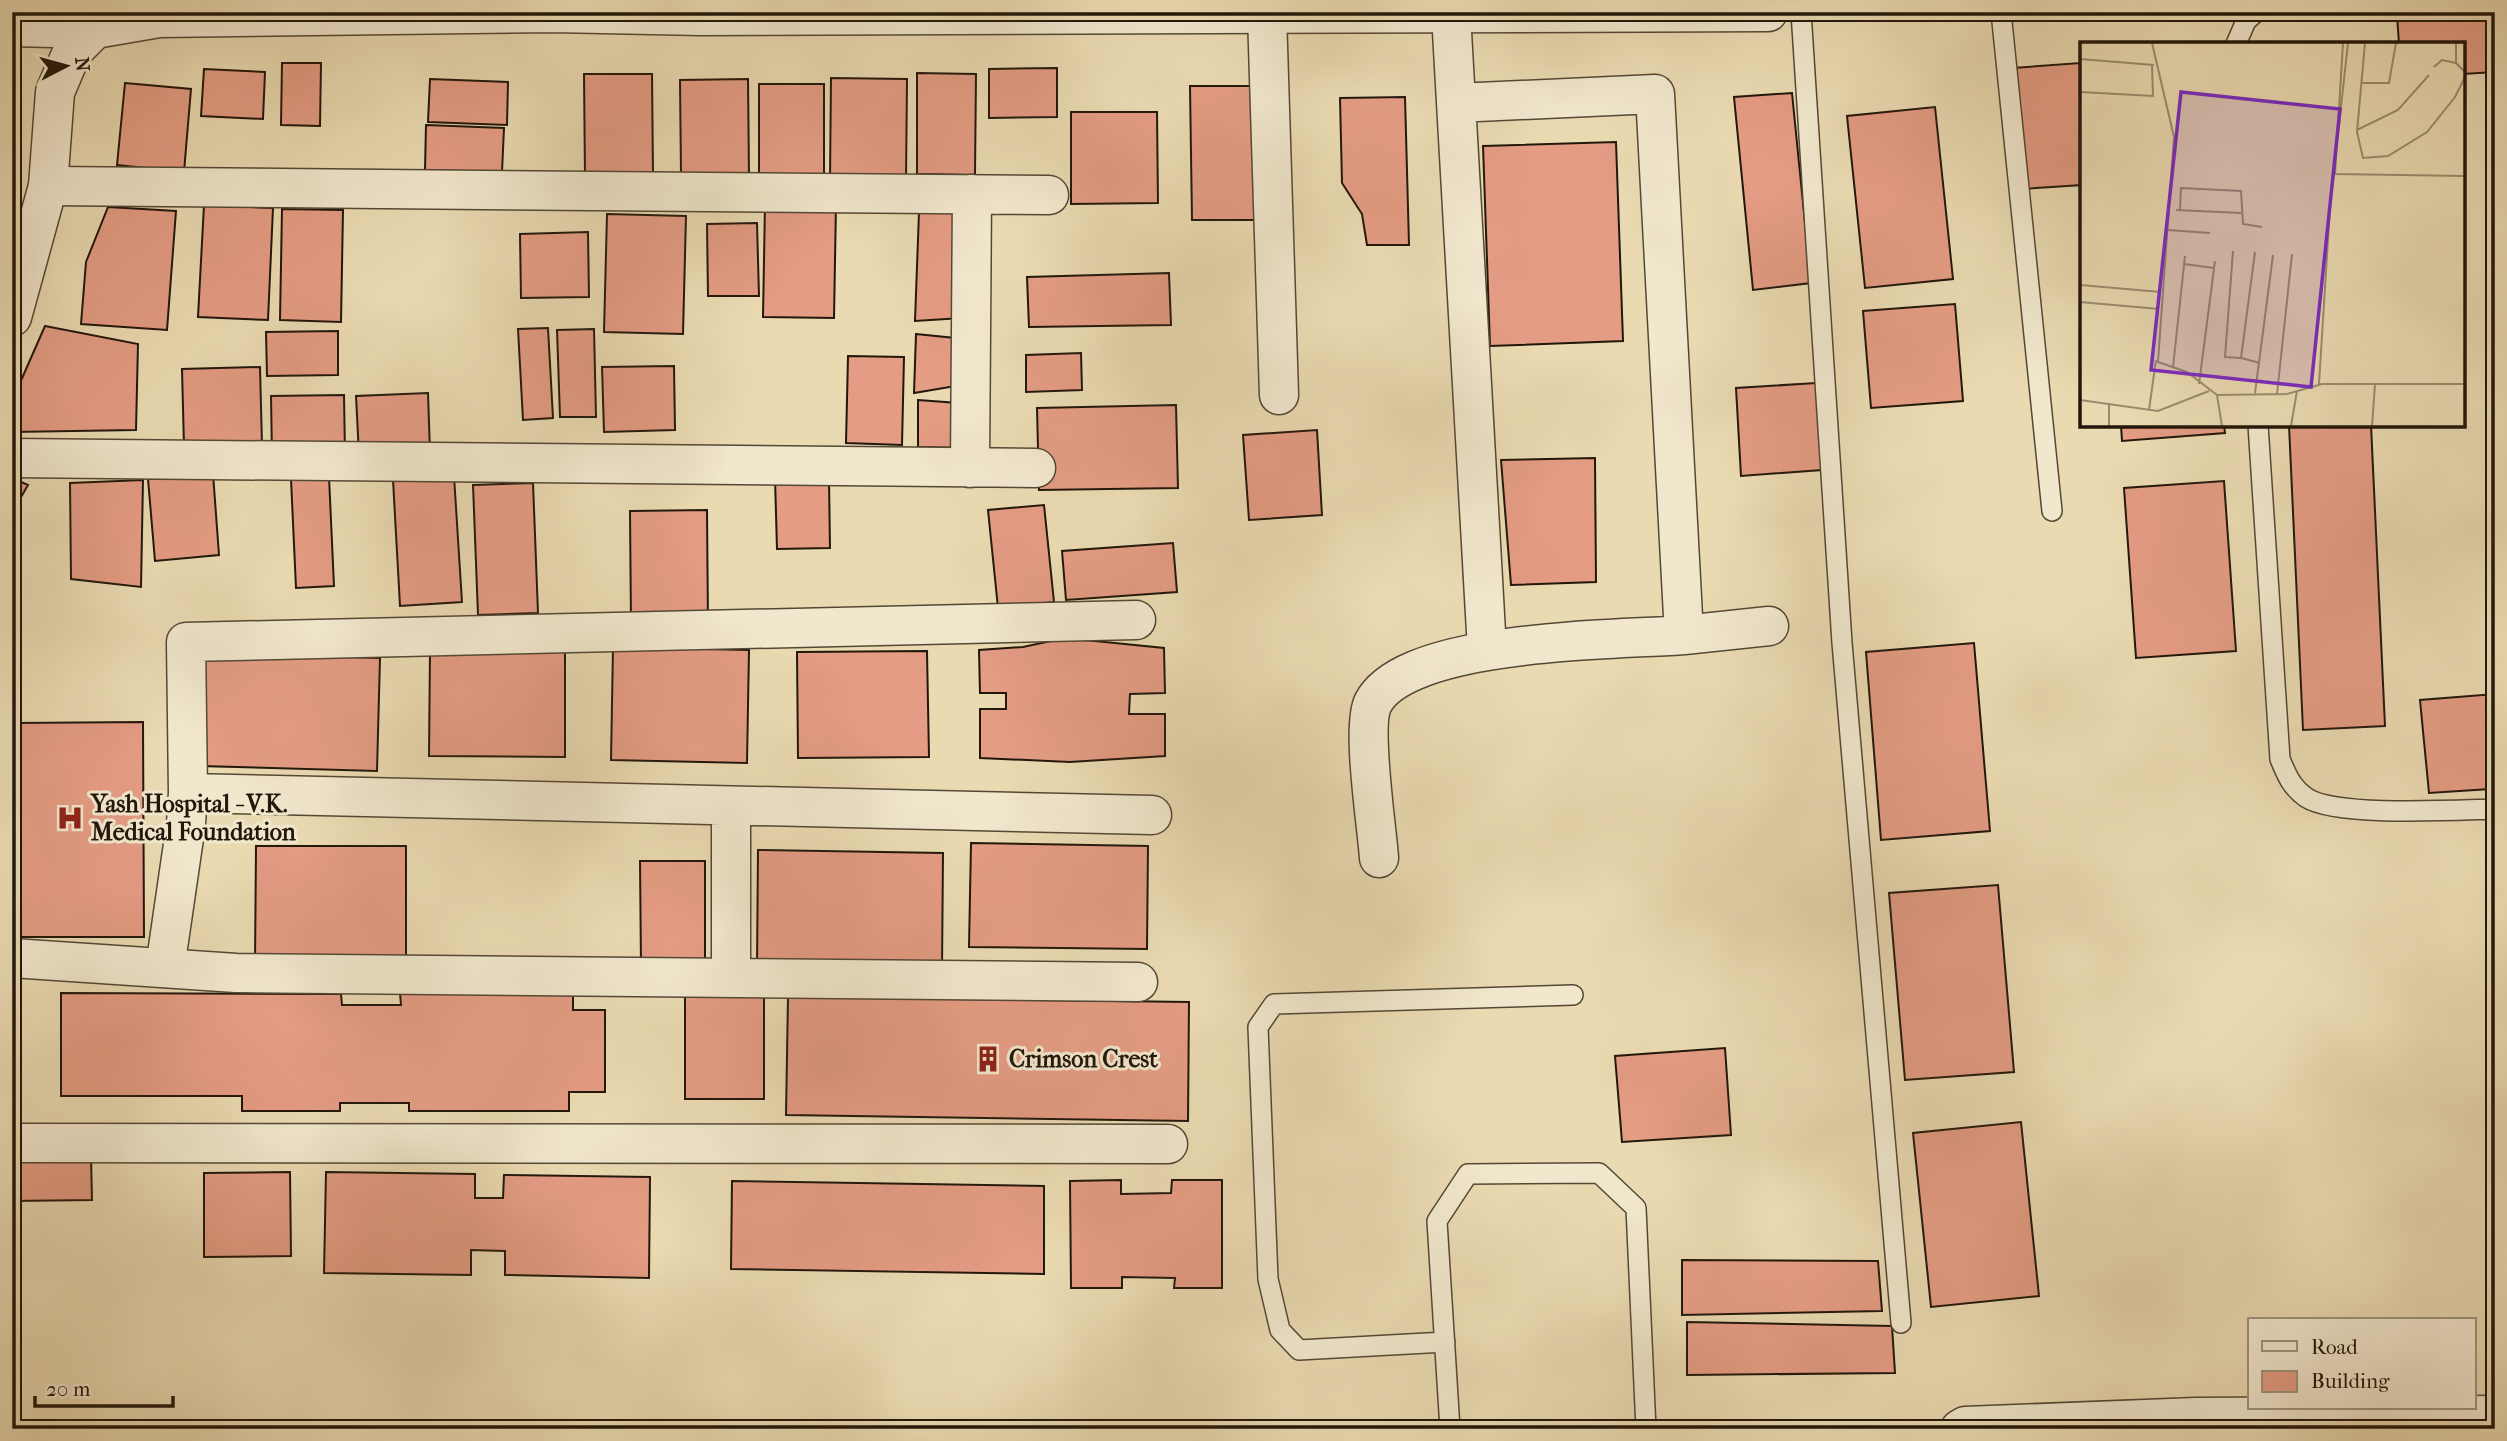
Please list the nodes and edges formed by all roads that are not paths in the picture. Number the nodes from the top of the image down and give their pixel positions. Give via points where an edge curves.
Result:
1 (1768, 12) edge
2 (1801, 12) edge
3 (2001, 12) edge
4 (2256, 12) edge
5 (553, 13) edge
6 (1348, 13) edge
7 (701, 14) edge
8 (1268, 14) junction
9 (1451, 14) junction
10 (94, 21) edge
11 (12, 27) edge
12 (2237, 42) edge
13 (1456, 103) junction
14 (48, 186) junction
15 (972, 194) junction
16 (1049, 195) dead end
17 (12, 317) edge
18 (1279, 395) dead end
19 (2258, 427) edge
20 (12, 458) edge
21 (970, 468) junction
22 (1036, 468) dead end
23 (2052, 511) dead end
24 (1136, 620) dead end
25 (1769, 626) dead end
26 (1684, 635) junction
27 (1487, 650) junction
28 (188, 793) junction
29 (731, 806) junction
30 (2495, 809) edge
31 (1152, 815) dead end
32 (1379, 858) dead end
33 (12, 958) edge
34 (165, 968) junction
35 (731, 978) junction
36 (1138, 982) dead end
37 (1573, 995) dead end
38 (12, 1143) edge
39 (1168, 1144) dead end
40 (1901, 1323) dead end
41 (1445, 1342) junction
42 (2495, 1415) edge
43 (2196, 1423) edge
44 (1450, 1429) edge
45 (1646, 1429) edge
46 (1960, 1429) edge

1 - 9 street
2 - 40 lane via 1842,643
3 - 23 lane
4 - 12 lane
5 - 7 street
5 - 10 street
6 - 8 street
6 - 9 street
7 - 8 street
8 - 18 street
9 - 13 street
10 - 11 street
10 - 14 street via 72,52 55,92
13 - 26 street via 1655,94
13 - 27 street
14 - 15 street
14 - 17 street
15 - 16 street
15 - 21 street
19 - 30 lane via 2280,759 2289,782 2308,799 2334,808
20 - 21 street
21 - 22 street
24 - 28 street via 186,642
25 - 26 street
26 - 27 street
27 - 32 street via 1420,666 1391,683 1373,703 1369,728
28 - 29 street
28 - 34 street
29 - 31 street
29 - 35 street
33 - 34 street
34 - 35 street via 236,973
35 - 36 street
37 - 41 lane via 1274,1004 1258,1027 1268,1279 1280,1330 1299,1350
38 - 39 street
41 - 44 lane
41 - 45 lane via 1437,1221 1468,1174 1599,1174 1636,1208
42 - 43 street
43 - 46 street

